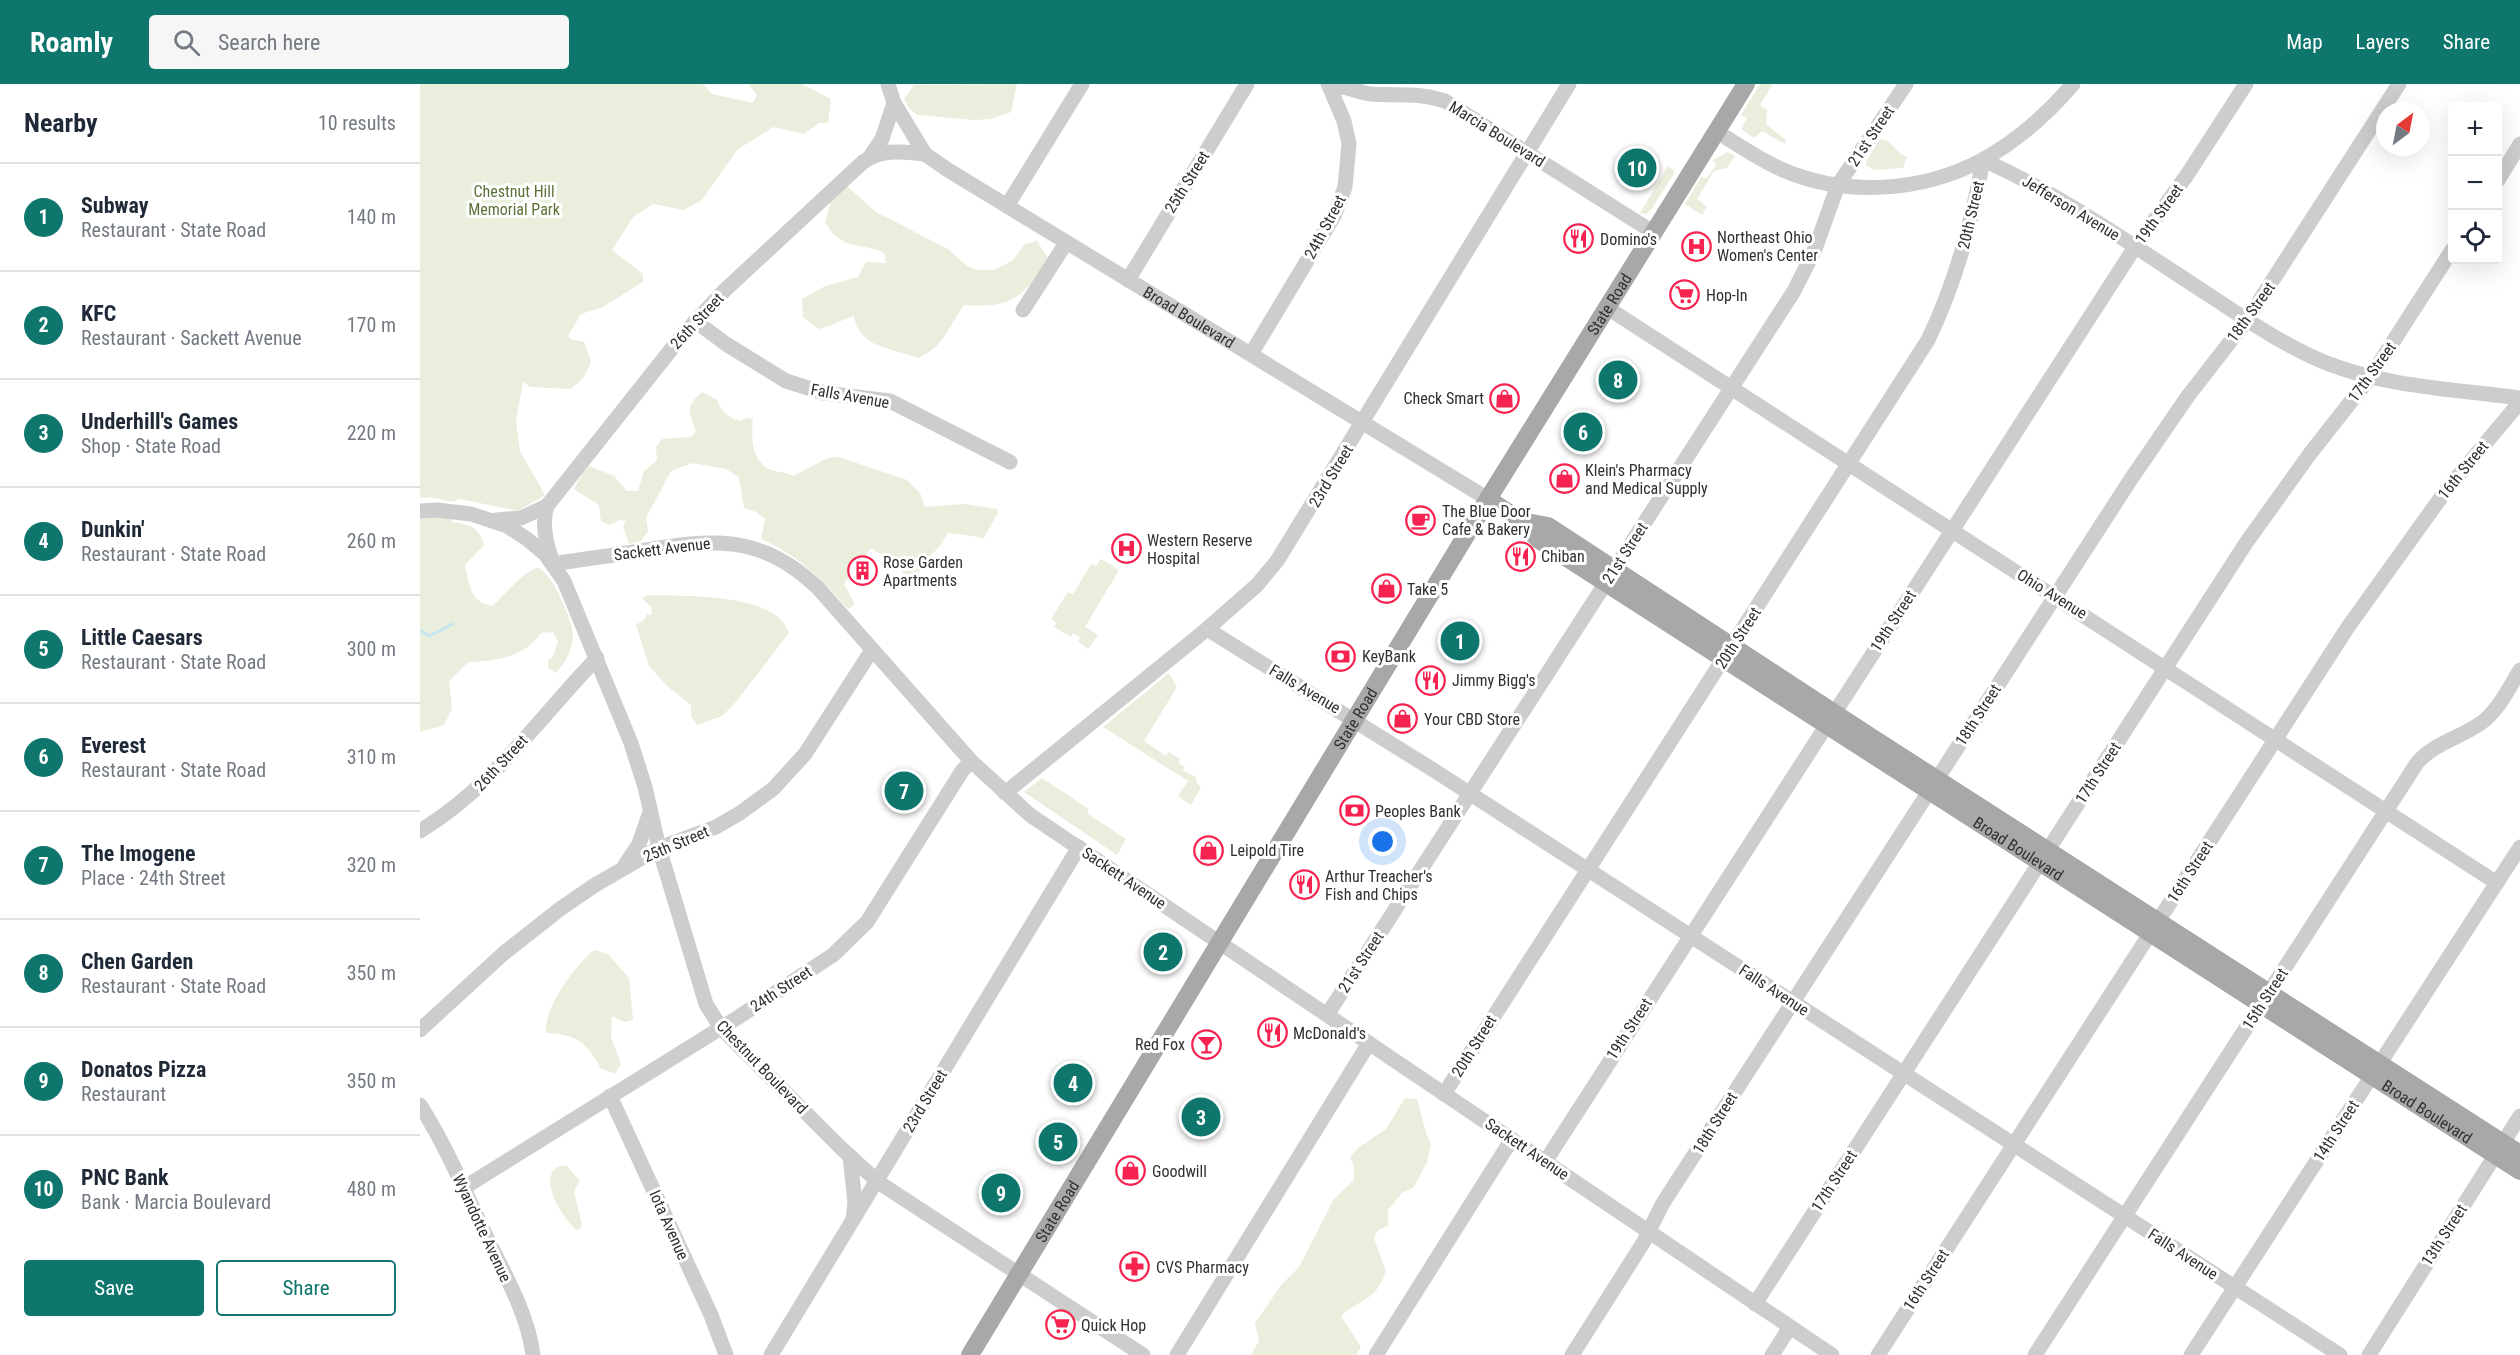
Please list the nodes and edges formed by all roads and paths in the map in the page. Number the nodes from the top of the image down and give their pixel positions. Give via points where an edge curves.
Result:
1 (888, 84) edge
2 (1082, 84) edge
3 (1247, 84) edge
4 (1569, 84) edge
5 (1746, 84) edge
6 (1906, 84) edge
7 (2073, 84) edge
8 (2246, 84) edge
9 (2399, 84) edge
10 (1329, 86) edge
11 (894, 103) junction
12 (1716, 131) junction
13 (2520, 144) edge
14 (1527, 153) junction
15 (925, 154) junction
16 (870, 157) junction
17 (1983, 160) junction
18 (2502, 173) edge
19 (1838, 185) junction
20 (1007, 206) junction
21 (1653, 232) junction
22 (1066, 243) junction
23 (2135, 247) junction
24 (2448, 256) edge
25 (1128, 280) junction
26 (1606, 307) junction
27 (1023, 310) dead end
28 (2247, 320) junction
29 (695, 321) junction
30 (1251, 354) junction
31 (2372, 376) junction
32 (1731, 388) junction
33 (2520, 400) edge
34 (1364, 423) junction
35 (1010, 462) dead end
36 (1850, 465) junction
37 (1488, 499) junction
38 (547, 506) junction
39 (420, 511) edge
40 (495, 520) junction
41 (1952, 530) junction
42 (554, 564) junction
43 (1610, 576) junction
44 (2055, 597) junction
45 (1207, 629) junction
46 (872, 650) junction
47 (1728, 652) junction
48 (597, 658) junction
49 (2165, 668) junction
50 (2520, 670) edge
51 (1830, 718) junction
52 (1356, 720) junction
53 (2276, 739) junction
54 (971, 761) junction
55 (1932, 785) junction
56 (1005, 793) junction
57 (1470, 793) junction
58 (2387, 811) junction
59 (650, 812) junction
60 (420, 831) edge
61 (1079, 847) junction
62 (2520, 847) edge
63 (658, 848) junction
64 (2043, 857) junction
65 (621, 870) junction
66 (1588, 871) junction
67 (2497, 883) junction
68 (2154, 928) junction
69 (1690, 935) junction
70 (1220, 944) junction
71 (2264, 1000) junction
72 (1792, 1002) junction
73 (1327, 1015) junction
74 (721, 1028) junction
75 (420, 1030) edge
76 (1369, 1043) junction
77 (2376, 1071) junction
78 (1903, 1074) junction
79 (1444, 1094) junction
80 (610, 1096) junction
81 (420, 1106) edge
82 (2520, 1116) edge
83 (1512, 1139) junction
84 (2013, 1145) junction
85 (2499, 1149) junction
86 (2520, 1154) edge
87 (850, 1156) junction
88 (1545, 1162) junction
89 (2520, 1171) edge
90 (878, 1182) junction
91 (465, 1187) junction
92 (2125, 1216) junction
93 (853, 1221) junction
94 (1648, 1231) junction
95 (1020, 1273) junction
96 (2235, 1288) junction
97 (1755, 1304) junction
98 (1790, 1327) junction
99 (533, 1355) edge
100 (726, 1355) edge
101 (771, 1355) edge
102 (970, 1355) edge
103 (1143, 1355) edge
104 (1177, 1355) edge
105 (1376, 1355) edge
106 (1572, 1355) edge
107 (1772, 1355) edge
108 (1832, 1355) edge
109 (1878, 1355) edge
110 (2035, 1355) edge
111 (2191, 1355) edge
112 (2340, 1355) edge
113 (2369, 1355) edge

1 - 11 street, Broad Boulevard
2 - 20 street
3 - 25 street, 25th Street
4 - 14 street, 23rd Street
5 - 12 main road, State Road
6 - 19 street, 21st Street
7 - 17 street via 2040,118
8 - 23 street, 19th Street via 2187,176
9 - 28 street, 18th Street
10 - 14 street, Marcia Boulevard via 1439,99
10 - 30 street, 24th Street via 1349,144 1345,187 1334,216
11 - 15 street, Broad Boulevard
11 - 16 street, 26th Street via 882,139
12 - 19 street via 1782,170
12 - 21 main road, State Road
13 - 18 street
14 - 21 street, Marcia Boulevard
14 - 34 street, 23rd Street
15 - 16 street via 892,151
15 - 20 street, Broad Boulevard
16 - 29 street, 26th Street
17 - 19 street via 1914,184 1860,188
17 - 23 street, Jefferson Avenue via 2021,177
17 - 36 street, 20th Street via 1968,237 1945,305 1913,367
19 - 32 street, 21st Street via 1805,272
20 - 22 street, Broad Boulevard
21 - 26 main road, State Road
22 - 25 street, Broad Boulevard
22 - 27 street
23 - 28 street, Jefferson Avenue
23 - 41 street, 19th Street
24 - 31 street, 17th Street
25 - 30 street, Broad Boulevard
26 - 32 street, Ohio Avenue
26 - 37 main road, State Road
28 - 31 street, Jefferson Avenue via 2303,352
28 - 44 street, 18th Street via 2152,447
29 - 35 street, Falls Avenue via 786,381 824,393 890,401
29 - 38 street, 26th Street
30 - 34 street, Broad Boulevard
31 - 33 street, Jefferson Avenue via 2418,387
31 - 49 street, 17th Street via 2272,505
32 - 36 street, Ohio Avenue
32 - 43 street, 21st Street
33 - 53 street, 16th Street via 2396,557
34 - 37 street, Broad Boulevard
34 - 45 street, 23rd Street via 1277,561 1257,585
36 - 41 street, Ohio Avenue
36 - 47 street, 20th Street
37 - 43 main road, Broad Boulevard via 1521,521 1548,526
37 - 52 main road, State Road
38 - 40 street, 26th Street via 521,518
38 - 42 street via 543,516
39 - 40 street via 454,511
40 - 42 street via 520,534
41 - 44 street, Ohio Avenue
41 - 51 street, 19th Street
42 - 46 street, Sackett Avenue via 710,542 752,547 801,572
42 - 48 street, Chestnut Boulevard
43 - 47 main road, Broad Boulevard
43 - 57 street, 21st Street
44 - 49 street, Ohio Avenue
44 - 55 street, 18th Street
45 - 52 street, Falls Avenue
45 - 56 street, 23rd Street
46 - 54 street, Sackett Avenue
46 - 63 street, 25th Street via 805,754 773,789 717,826
47 - 51 main road, Broad Boulevard
47 - 66 street, 20th Street
48 - 59 street, Chestnut Boulevard via 631,743
48 - 60 street, 26th Street via 482,785
49 - 53 street, Ohio Avenue
49 - 64 street, 17th Street
50 - 58 street, 15th Street via 2488,717 2422,758
51 - 55 main road, Broad Boulevard
51 - 69 street, 19th Street
52 - 57 street, Falls Avenue
52 - 70 main road, State Road
53 - 58 street, Ohio Avenue
53 - 68 street, 16th Street
54 - 56 street, Sackett Avenue
54 - 74 street, 24th Street via 865,924 826,960
55 - 64 main road, Broad Boulevard
55 - 72 street, 18th Street
56 - 61 street, Sackett Avenue via 1030,815
57 - 66 street, Falls Avenue
57 - 73 street, 21st Street
58 - 67 street, Ohio Avenue
58 - 71 street, 15th Street
59 - 63 street, Chestnut Boulevard
59 - 65 street via 639,844
61 - 70 street, Sackett Avenue
61 - 90 street, 23rd Street
62 - 67 street, 14th Street
63 - 65 street, 25th Street
63 - 74 street, Chestnut Boulevard via 706,1004
64 - 68 main road, Broad Boulevard
64 - 78 street, 17th Street
65 - 75 street, 25th Street via 521,939
66 - 69 street, Falls Avenue
66 - 79 street, 20th Street
67 - 77 street, 14th Street
68 - 71 main road, Broad Boulevard
68 - 84 street, 16th Street
69 - 72 street, Falls Avenue
69 - 88 street, 19th Street
70 - 73 street, Sackett Avenue
70 - 95 main road, State Road
71 - 77 main road, Broad Boulevard
71 - 92 street, 15th Street
72 - 78 street, Falls Avenue
72 - 94 street, 18th Street
73 - 76 street, Sackett Avenue
74 - 80 street, 24th Street
74 - 87 street, Chestnut Boulevard
76 - 79 street, Sackett Avenue
76 - 104 street
77 - 85 main road, Broad Boulevard
77 - 96 street, 14th Street
78 - 84 street, Falls Avenue
78 - 97 street, 17th Street
79 - 83 street, Sackett Avenue
80 - 91 street, 24th Street
80 - 100 street, Iota Avenue
81 - 91 street, Wyandotte Avenue
82 - 85 street, 13th Street
83 - 88 street, Sackett Avenue
83 - 105 street
84 - 92 street, Falls Avenue
84 - 109 street, 16th Street
85 - 86 main road, Broad Boulevard
85 - 89 main road, Broad Boulevard
85 - 113 street, 13th Street
87 - 90 street, Chestnut Boulevard
87 - 93 street
88 - 94 street, Sackett Avenue
90 - 93 street, 23rd Street
90 - 95 street, Chestnut Boulevard
91 - 99 street, Wyandotte Avenue via 517,1303
92 - 96 street, Falls Avenue
92 - 110 street, 15th Street
93 - 101 street, 23rd Street
94 - 97 street, Sackett Avenue
94 - 106 street, 18th Street
95 - 102 main road, State Road
95 - 103 street, Chestnut Boulevard
96 - 111 street, 14th Street
96 - 112 street, Falls Avenue
97 - 98 street, Sackett Avenue
98 - 107 street
98 - 108 street, Sackett Avenue

